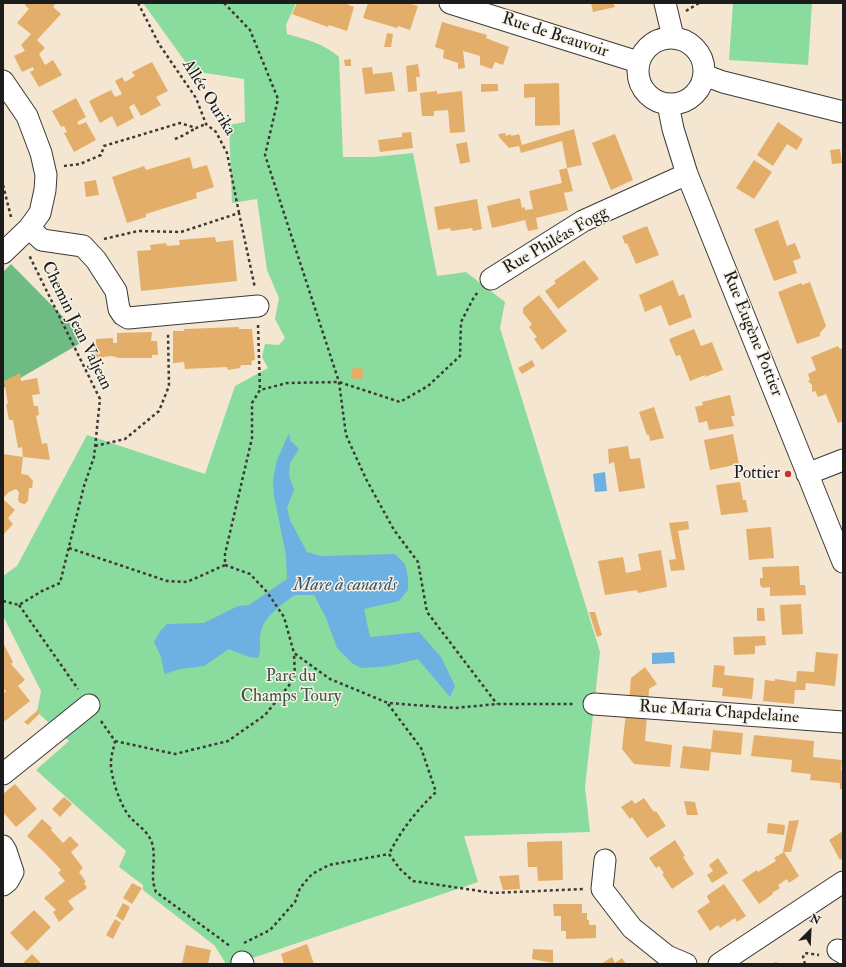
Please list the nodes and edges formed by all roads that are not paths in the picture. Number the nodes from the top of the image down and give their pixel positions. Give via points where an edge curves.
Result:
1 (450, 3) edge
2 (665, 3) edge
3 (673, 37) junction
4 (638, 62) junction
5 (704, 75) junction
6 (3, 81) edge
7 (668, 104) junction
8 (843, 112) edge
9 (687, 174) junction
10 (25, 232) junction
11 (3, 253) edge
12 (491, 280) road end
13 (258, 306) road end
14 (843, 460) edge
15 (807, 474) junction
16 (843, 562) edge
17 (594, 704) road end
18 (89, 705) road end
19 (843, 722) edge
20 (3, 774) edge
21 (3, 846) edge
22 (605, 860) dead end
23 (843, 882) edge
24 (3, 885) edge
25 (686, 964) edge
26 (719, 964) edge

1 - 4 street, Rue de Beauvoir
2 - 3 street
3 - 4 street via 663,38 651,44 644,50
3 - 5 street via 686,41 696,49 703,62
4 - 7 street via 638,76 642,88 655,100
5 - 7 street via 700,87 691,97
5 - 8 street
6 - 10 street via 27,116 46,175 40,213
7 - 9 street, Rue Eugène Pottier
9 - 12 street, Rue Philéas Fogg via 583,221
9 - 15 street, Rue Eugène Pottier
10 - 11 street
10 - 13 street via 42,240 83,246 96,260 116,291 119,309 128,318
14 - 15 street
15 - 16 street, Rue Eugène Pottier
17 - 19 street, Rue Maria Chapdelaine
18 - 20 street
21 - 24 street via 12,872
22 - 25 street via 602,889 632,928 667,956
23 - 26 street

